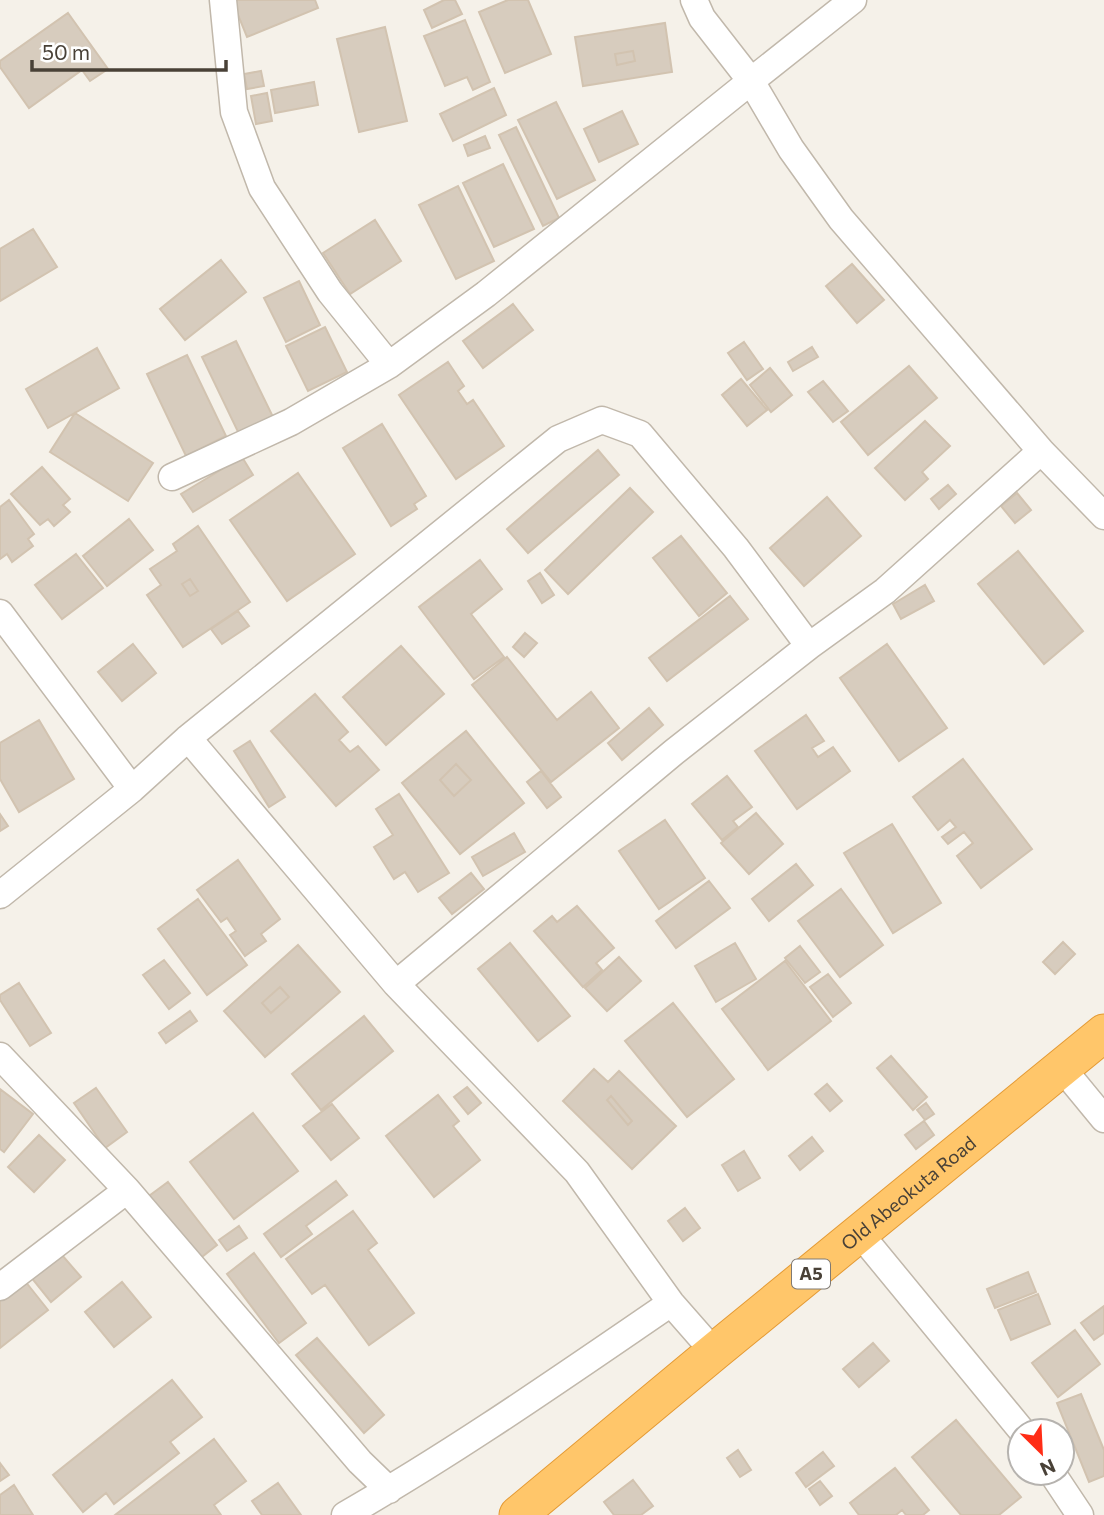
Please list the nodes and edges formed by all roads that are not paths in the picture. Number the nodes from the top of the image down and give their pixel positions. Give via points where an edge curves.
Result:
1 (223, 0) edge
2 (694, 0) edge
3 (853, 0) edge
4 (751, 81) junction
5 (389, 365) junction
6 (1041, 451) junction
7 (172, 477) dead end
8 (1104, 516) edge
9 (0, 613) edge
10 (810, 646) junction
11 (188, 738) junction
12 (132, 789) junction
13 (0, 895) edge
14 (396, 984) junction
15 (1104, 1033) edge
16 (0, 1056) edge
17 (1062, 1068) junction
18 (1104, 1119) edge
19 (127, 1191) junction
20 (860, 1234) junction
21 (0, 1287) edge
22 (671, 1303) junction
23 (714, 1352) junction
24 (1010, 1417) edge
25 (1061, 1487) edge
26 (389, 1490) junction
27 (345, 1515) edge
28 (518, 1515) edge
29 (1080, 1515) edge

1 - 5 street via 234,112 262,188 330,292
2 - 4 street via 702,19
3 - 4 street
4 - 5 street
4 - 6 street via 791,149 841,219
5 - 7 street via 291,422
6 - 8 street
6 - 10 street via 885,591
9 - 12 street
10 - 11 street via 736,548 640,434 603,420 558,439
10 - 14 street via 674,752
11 - 12 street
11 - 14 street
12 - 13 street
14 - 22 street via 577,1172
15 - 17 highway, Old Abeokuta Road / A5
16 - 19 street
17 - 18 street
17 - 20 highway, Old Abeokuta Road / A5
19 - 21 street
19 - 26 street
20 - 23 highway, Old Abeokuta Road / A5
20 - 24 street
22 - 23 street
22 - 26 street
23 - 28 highway, Old Abeokuta Road / A5
25 - 29 street
26 - 27 street

